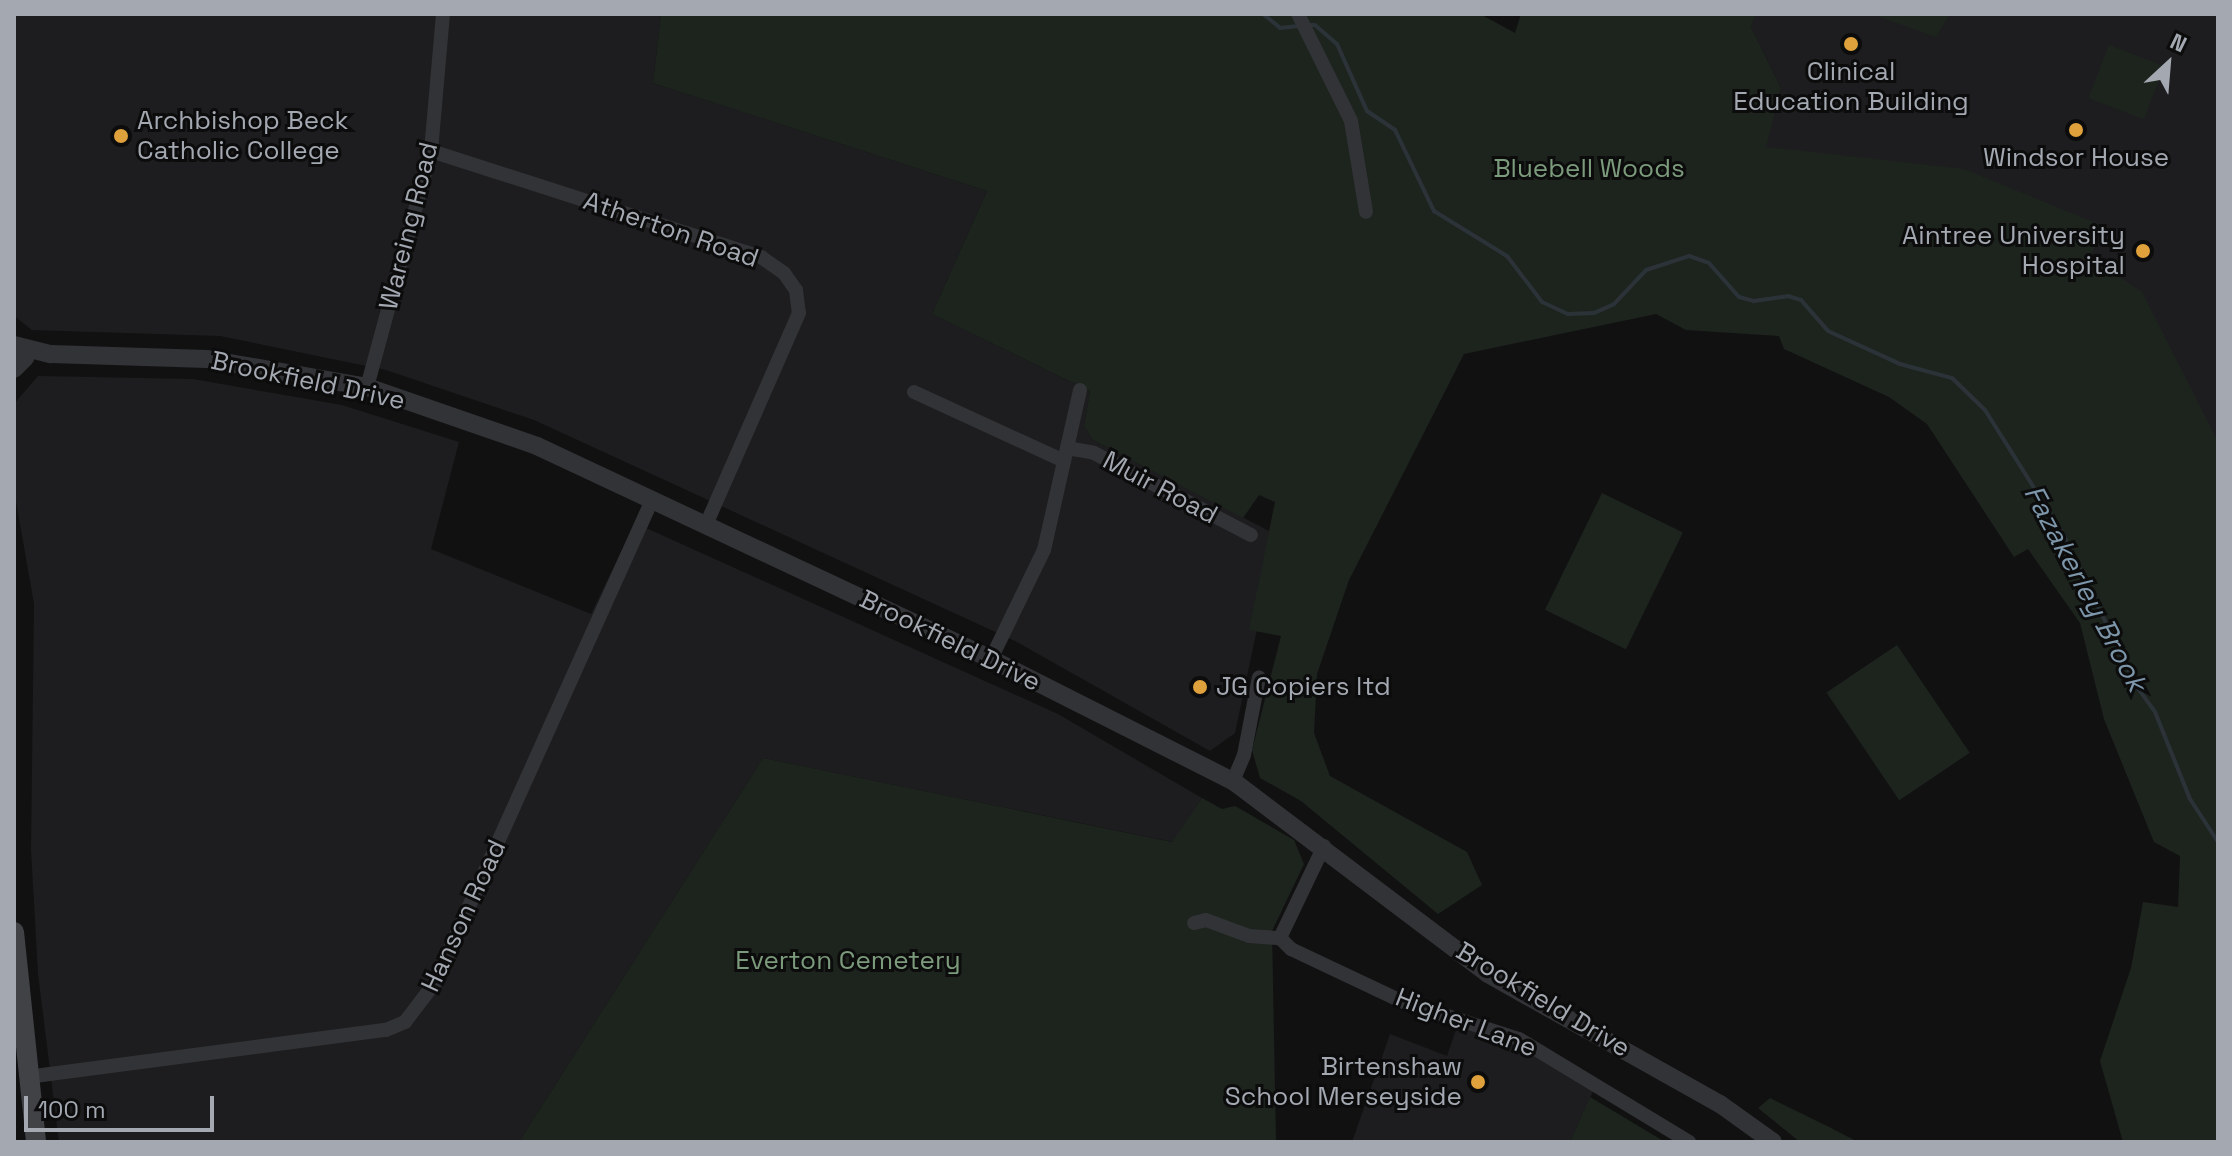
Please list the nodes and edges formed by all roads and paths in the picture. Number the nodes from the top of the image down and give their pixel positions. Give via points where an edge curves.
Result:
1 (443, 14) edge
2 (1298, 14) edge
3 (431, 151) junction
4 (1366, 212) dead end
5 (20, 353) edge
6 (367, 387) junction
7 (1080, 390) dead end
8 (914, 392) dead end
9 (1066, 455) junction
10 (652, 500) junction
11 (706, 525) junction
12 (1251, 535) dead end
13 (991, 659) junction
14 (1259, 677) dead end
15 (1233, 781) junction
16 (1324, 846) junction
17 (1194, 923) dead end
18 (14, 932) edge
19 (1280, 938) junction
20 (27, 1077) junction
21 (36, 1142) edge
22 (1689, 1142) edge
23 (1773, 1142) edge

1 - 3 street, Wareing Road
2 - 4 street via 1351,121
3 - 6 street, Wareing Road
3 - 11 street, Atherton Road via 761,257 784,273 796,290 799,313
5 - 6 street, Brookfield Drive via 207,359
6 - 10 street, Brookfield Drive via 519,438
7 - 9 street, Muir Road
8 - 9 street, Muir Road
9 - 12 street, Muir Road via 1094,453
9 - 13 street, Muir Road via 1044,550
10 - 11 street, Brookfield Drive
10 - 20 street, Hanson Road via 434,984 405,1022 386,1030
11 - 13 street, Brookfield Drive
13 - 15 street, Brookfield Drive
14 - 15 street via 1244,755
15 - 16 street, Brookfield Drive
16 - 19 street
16 - 23 street, Brookfield Drive via 1488,974 1720,1104
17 - 19 street, Higher Lane via 1206,920 1249,936
18 - 20 main road
19 - 22 street, Higher Lane via 1291,949 1401,1001 1519,1039
20 - 21 main road

